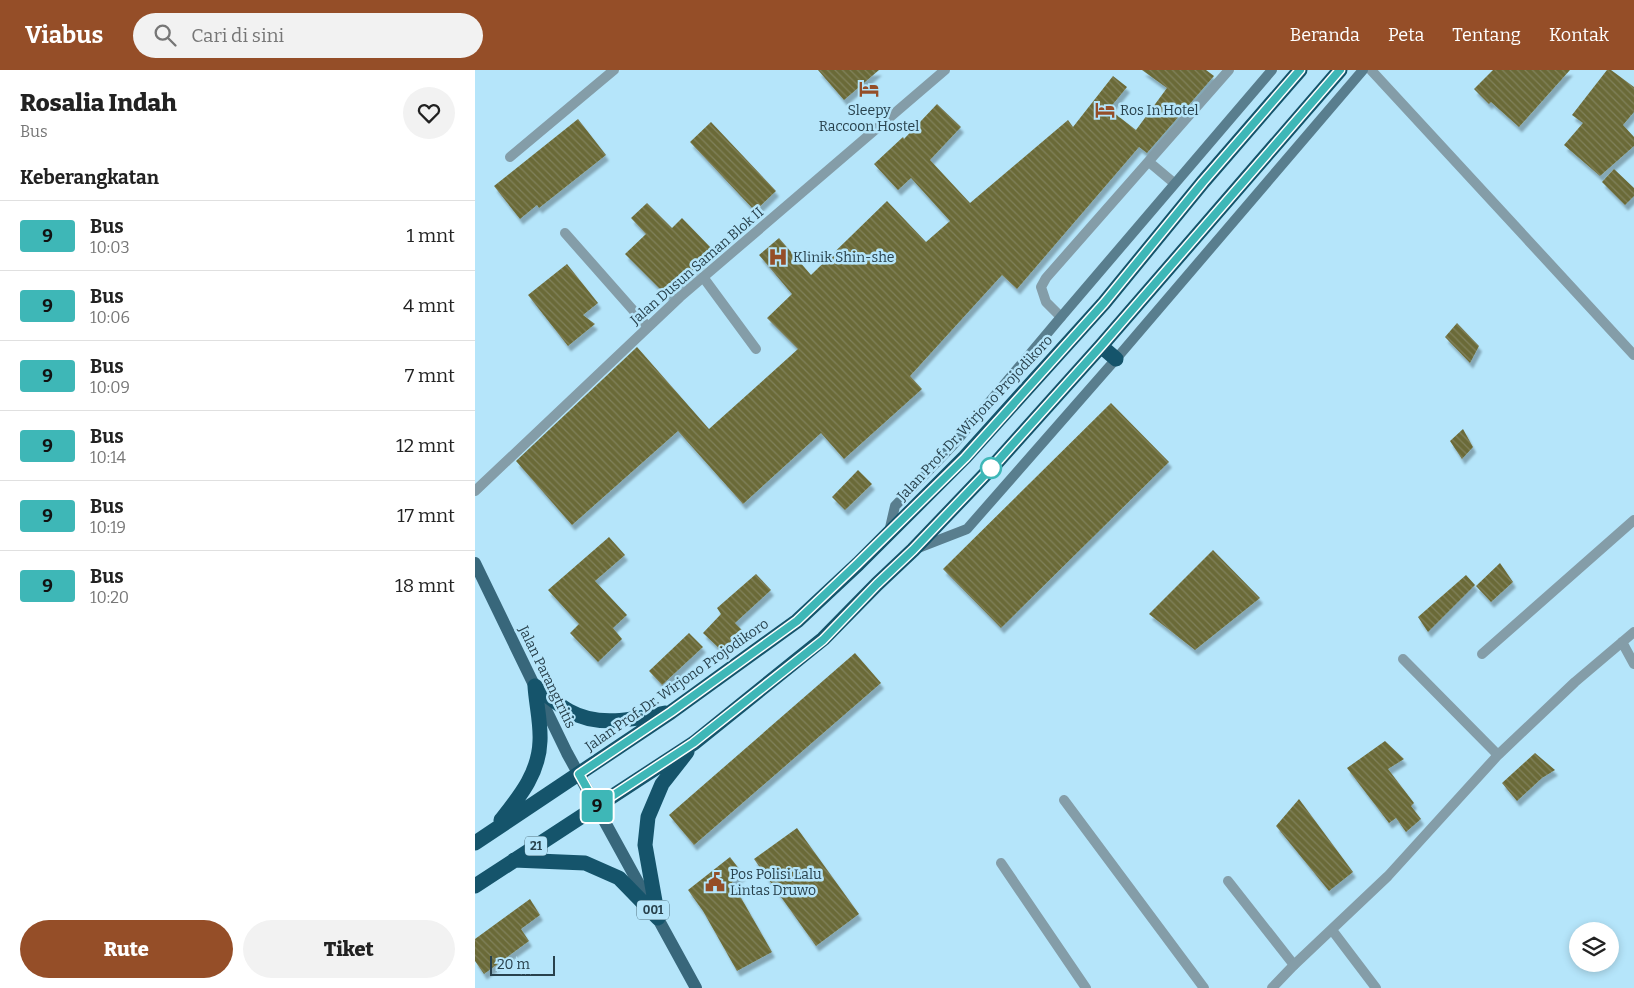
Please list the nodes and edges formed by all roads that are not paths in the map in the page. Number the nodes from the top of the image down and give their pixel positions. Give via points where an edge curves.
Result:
1 (613, 70) edge
2 (945, 70) edge
3 (1229, 70) edge
4 (1272, 70) edge
5 (1300, 70) edge
6 (1340, 70) edge
7 (1363, 70) edge
8 (1371, 70) edge
9 (510, 158) dead end
10 (1149, 162) junction
11 (1174, 184) junction
12 (565, 233) dead end
13 (703, 277) junction
14 (1061, 317) junction
15 (648, 327) junction
16 (1101, 346) junction
17 (755, 349) dead end
18 (1634, 355) edge
19 (1116, 359) junction
20 (475, 491) edge
21 (1634, 520) edge
22 (888, 533) junction
23 (913, 550) junction
24 (475, 563) edge
25 (857, 564) junction
26 (877, 584) junction
27 (1634, 632) edge
28 (1622, 642) junction
29 (1482, 654) dead end
30 (1403, 659) dead end
31 (1634, 664) edge
32 (535, 686) junction
33 (671, 712) junction
34 (693, 743) junction
35 (1498, 755) junction
36 (579, 774) junction
37 (1064, 800) dead end
38 (597, 806) junction
39 (493, 831) junction
40 (475, 843) edge
41 (514, 860) junction
42 (1001, 863) dead end
43 (1228, 881) dead end
44 (475, 886) edge
45 (658, 918) junction
46 (1332, 930) junction
47 (1294, 964) junction
48 (696, 988) edge
49 (1086, 988) edge
50 (1204, 988) edge
51 (1272, 988) edge
52 (1376, 988) edge

1 - 9 street
2 - 13 street, Jalan Dusun Saman Blok II
3 - 10 street
4 - 11 street
5 - 22 highway, Jalan Prof. Dr. Wirjono Projodikoro via 1104,303 965,458
6 - 16 highway, 21
7 - 19 street
8 - 18 street
10 - 11 street
10 - 14 street via 1046,278 1041,287 1046,302
11 - 14 street
12 - 15 street
13 - 15 street, Jalan Dusun Saman Blok II
13 - 17 street
14 - 22 street via 954,444 895,506
15 - 20 street, Jalan Dusun Saman Blok II
16 - 19 highway
16 - 23 highway, 21
19 - 23 street via 967,528
21 - 29 street
22 - 25 highway, Jalan Prof. Dr. Wirjono Projodikoro
23 - 26 highway, 21
24 - 32 main road, Jalan Parangtritis
25 - 26 highway
25 - 33 highway, Jalan Prof. Dr. Wirjono Projodikoro via 797,621
26 - 34 highway, 21 via 823,640
27 - 28 street
28 - 31 street
28 - 35 street
30 - 35 street
32 - 33 highway via 571,712 599,721 625,721
32 - 36 main road, Jalan Parangtritis
32 - 39 highway via 540,741 536,767 524,792
33 - 36 highway, Jalan Prof. Dr. Wirjono Projodikoro
34 - 38 highway, 21
34 - 45 highway via 662,784 648,817 645,845
35 - 46 street via 1388,876
36 - 38 main road, Jalan Parangtritis / 001
36 - 39 highway, Jalan Prof. Dr. Wirjono Projodikoro
37 - 50 street
38 - 41 highway, 21
38 - 45 main road, Jalan Parangtritis / 001
39 - 40 highway, Jalan Prof. Dr. Wirjono Projodikoro
41 - 44 highway, 21
41 - 45 highway via 585,863 619,878
42 - 49 street
43 - 47 street
45 - 48 main road, Jalan Parangtritis / 001
46 - 47 street
46 - 52 street
47 - 51 street

